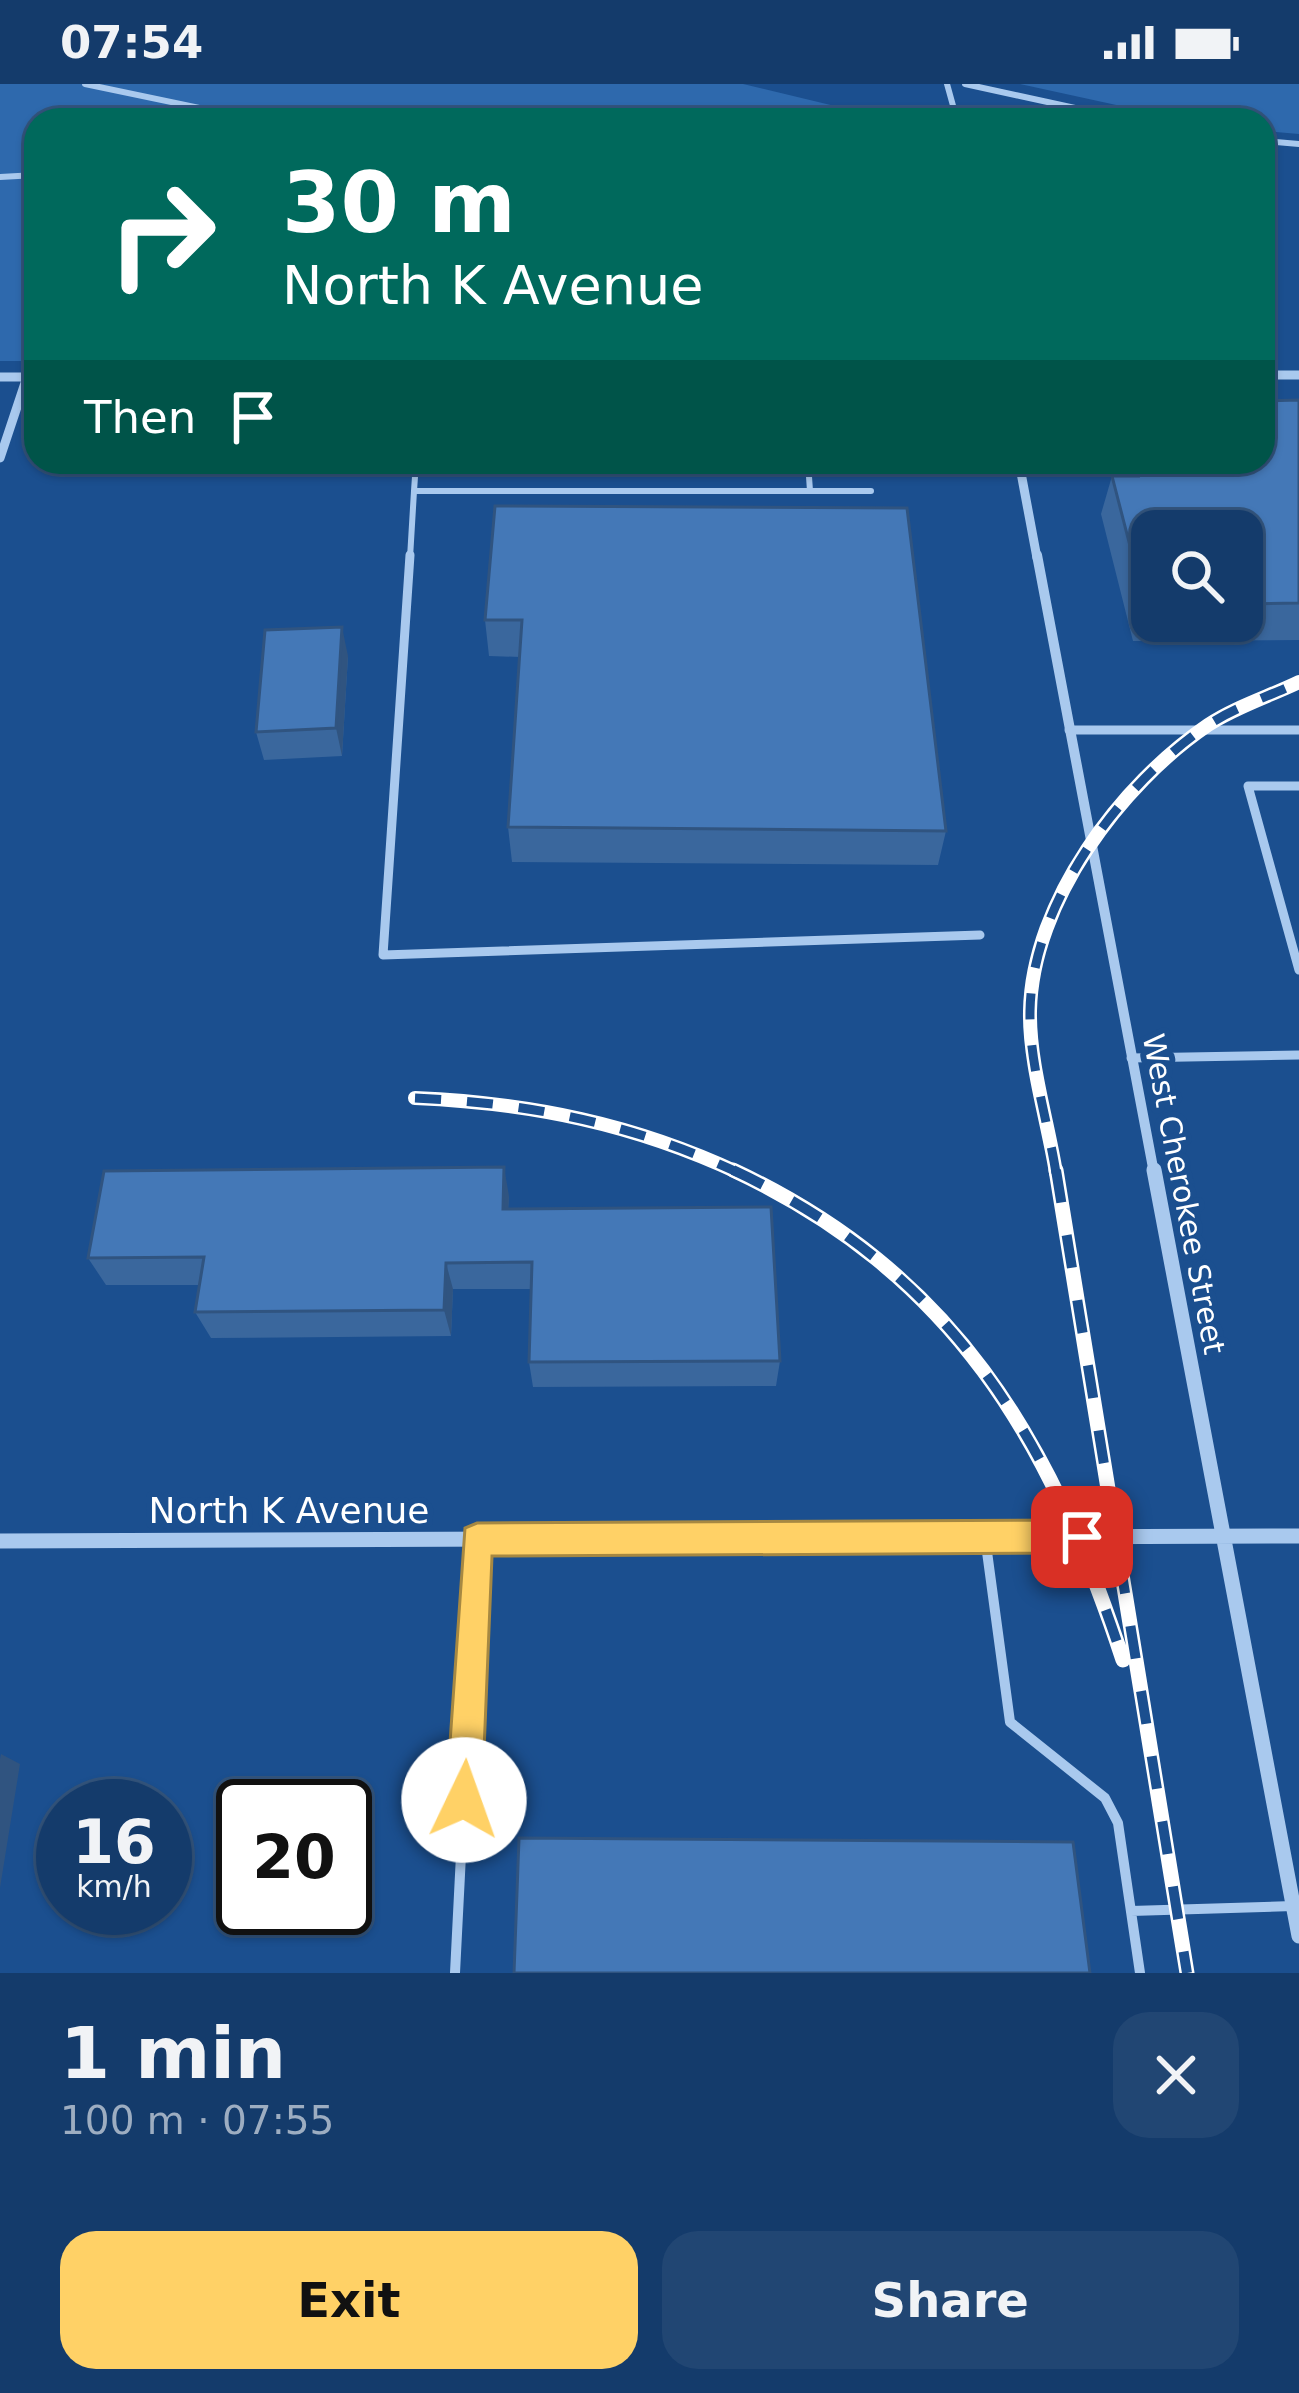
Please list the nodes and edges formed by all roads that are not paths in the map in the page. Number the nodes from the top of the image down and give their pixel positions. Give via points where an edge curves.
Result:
1 (85, 84) edge
2 (965, 84) edge
3 (199, 108) edge
4 (1075, 108) edge
5 (24, 396) edge
6 (0, 458) edge
7 (415, 474) edge
8 (809, 474) edge
9 (1021, 474) edge
10 (414, 490) junction
11 (810, 491) junction
12 (871, 491) dead end
13 (1069, 730) junction
14 (1299, 730) edge
15 (1299, 785) edge
16 (980, 934) dead end
17 (1299, 970) edge
18 (1299, 1055) edge
19 (1131, 1058) junction
20 (1299, 1536) edge
21 (1221, 1537) junction
22 (985, 1538) junction
23 (477, 1540) junction
24 (0, 1541) edge
25 (1293, 1906) junction
26 (1131, 1911) junction
27 (1299, 1936) edge
28 (455, 1973) edge
29 (1140, 1973) edge

1 - 3 lane
2 - 4 lane
5 - 6 street
7 - 10 lane
8 - 11 lane
9 - 13 street, West Cherokee Street
10 - 11 lane
10 - 16 lane via 382,955
11 - 12 lane
13 - 14 lane
13 - 19 street, West Cherokee Street
15 - 17 lane via 1248,786
18 - 19 lane
19 - 21 street, West Cherokee Street
20 - 21 street, North K Avenue
21 - 22 street, North K Avenue
21 - 25 street, West Cherokee Street
22 - 23 street, North K Avenue
22 - 26 lane via 1010,1722 1105,1798 1118,1822
23 - 24 street, North K Avenue
23 - 28 lane
25 - 26 lane
25 - 27 street, West Cherokee Street
26 - 29 lane

